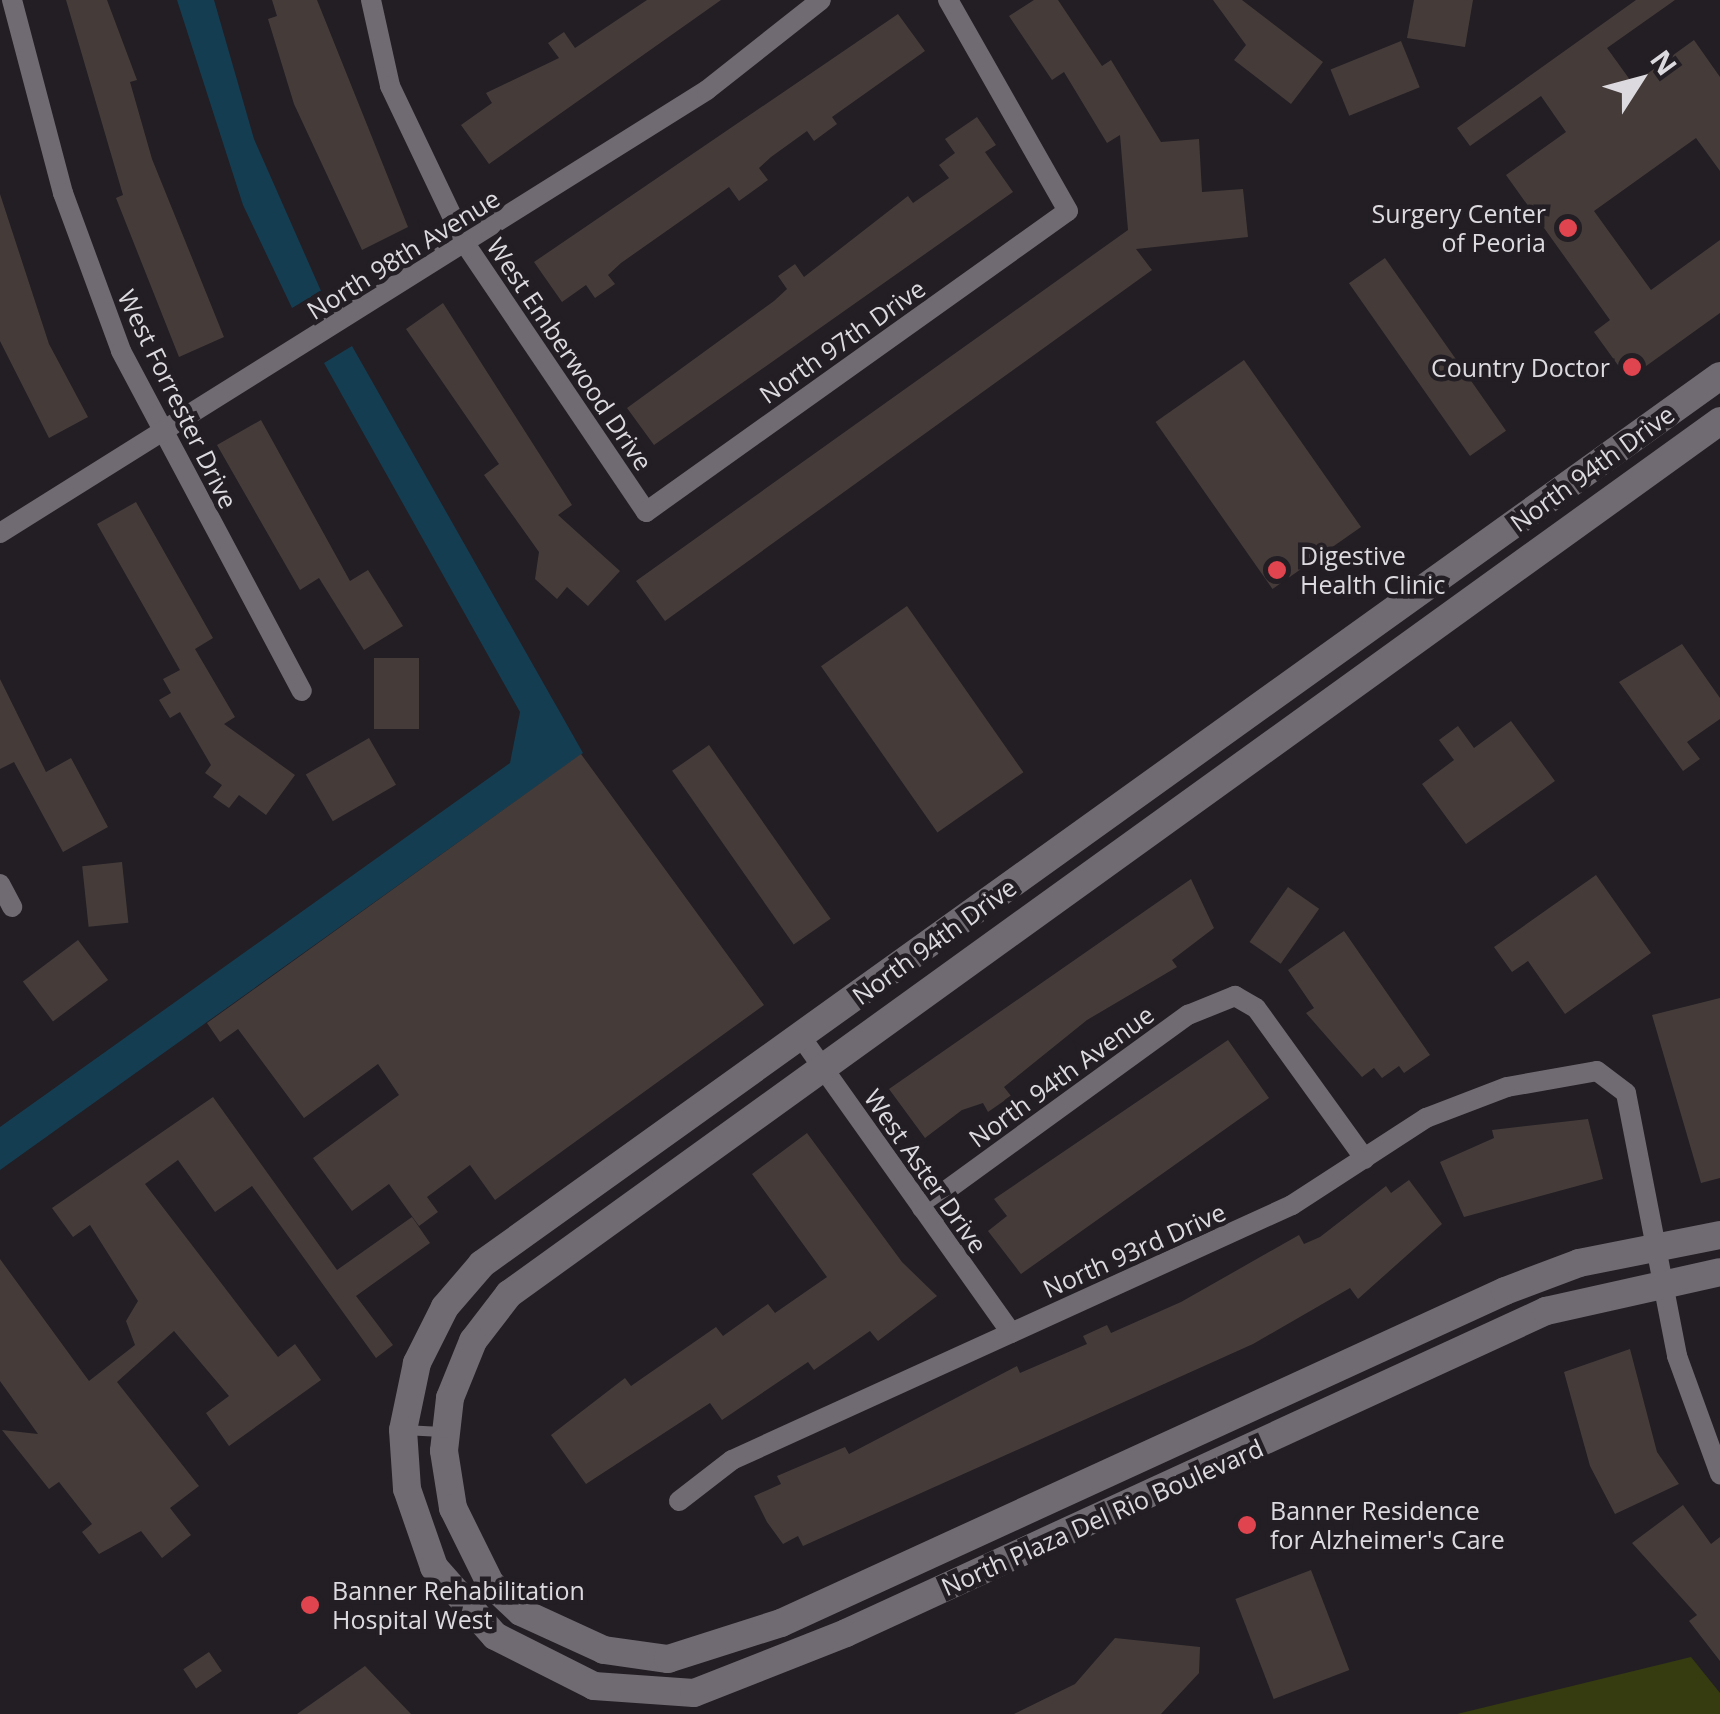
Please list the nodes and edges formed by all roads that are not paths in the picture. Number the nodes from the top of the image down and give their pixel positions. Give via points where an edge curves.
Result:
1 (12, 0) edge
2 (371, 0) edge
3 (821, 0) edge
4 (948, 0) edge
5 (466, 245) junction
6 (1720, 376) edge
7 (1720, 421) edge
8 (162, 432) junction
9 (646, 512) joint
10 (0, 533) edge
11 (302, 692) dead end
12 (1254, 710) junction
13 (1274, 740) junction
14 (0, 884) edge
15 (12, 907) dead end
16 (800, 1037) junction
17 (820, 1064) junction
18 (1366, 1159) junction
19 (922, 1208) junction
20 (1720, 1235) edge
21 (1659, 1242) junction
22 (1720, 1272) edge
23 (1667, 1278) junction
24 (1011, 1333) junction
25 (404, 1430) junction
26 (444, 1432) junction
27 (1720, 1474) edge
28 (678, 1501) dead end
29 (831, 1600) junction
30 (509, 1602) joint
31 (486, 1629) joint
32 (846, 1633) junction

1 - 8 street, West Forrester Drive via 86,264
2 - 5 street, West Emberwood Drive via 390,86
3 - 5 street, North 98th Avenue via 707,90
4 - 9 street, North 97th Drive via 1068,211
5 - 8 street, North 98th Avenue
5 - 9 street, West Emberwood Drive
6 - 12 street, North 94th Drive
7 - 13 street, North 94th Drive
8 - 10 street, North 98th Avenue
8 - 11 street, West Forrester Drive
12 - 13 street
12 - 16 street, North 94th Drive
13 - 17 street, North 94th Drive
14 - 15 street
16 - 17 street, West Aster Drive
16 - 25 street, North 94th Drive via 482,1264 429,1338
17 - 19 street, West Aster Drive
17 - 26 street, North 94th Drive via 509,1294 459,1368
18 - 19 street, North 94th Avenue via 1256,1008 1236,996 1188,1016
18 - 21 street, North 93rd Drive via 1426,1118 1507,1087 1574,1072 1616,1078
18 - 24 street, North 93rd Drive via 1292,1206
19 - 24 street, West Aster Drive
20 - 21 street, North Plaza Del Rio Boulevard
21 - 23 street
21 - 29 street, North Plaza Del Rio Boulevard via 1505,1292
22 - 23 street, North Plaza Del Rio Boulevard
23 - 27 street via 1690,1410
23 - 32 street, North Plaza Del Rio Boulevard via 1546,1311
24 - 28 street, North 93rd Drive via 732,1460
25 - 26 lane
25 - 31 street, North 94th Drive via 420,1537
26 - 30 street, North 94th Drive via 461,1534
29 - 30 street, North Plaza Del Rio Boulevard via 668,1659 571,1639
29 - 32 lane
31 - 32 street, North Plaza Del Rio Boulevard via 558,1674 661,1696 724,1684

